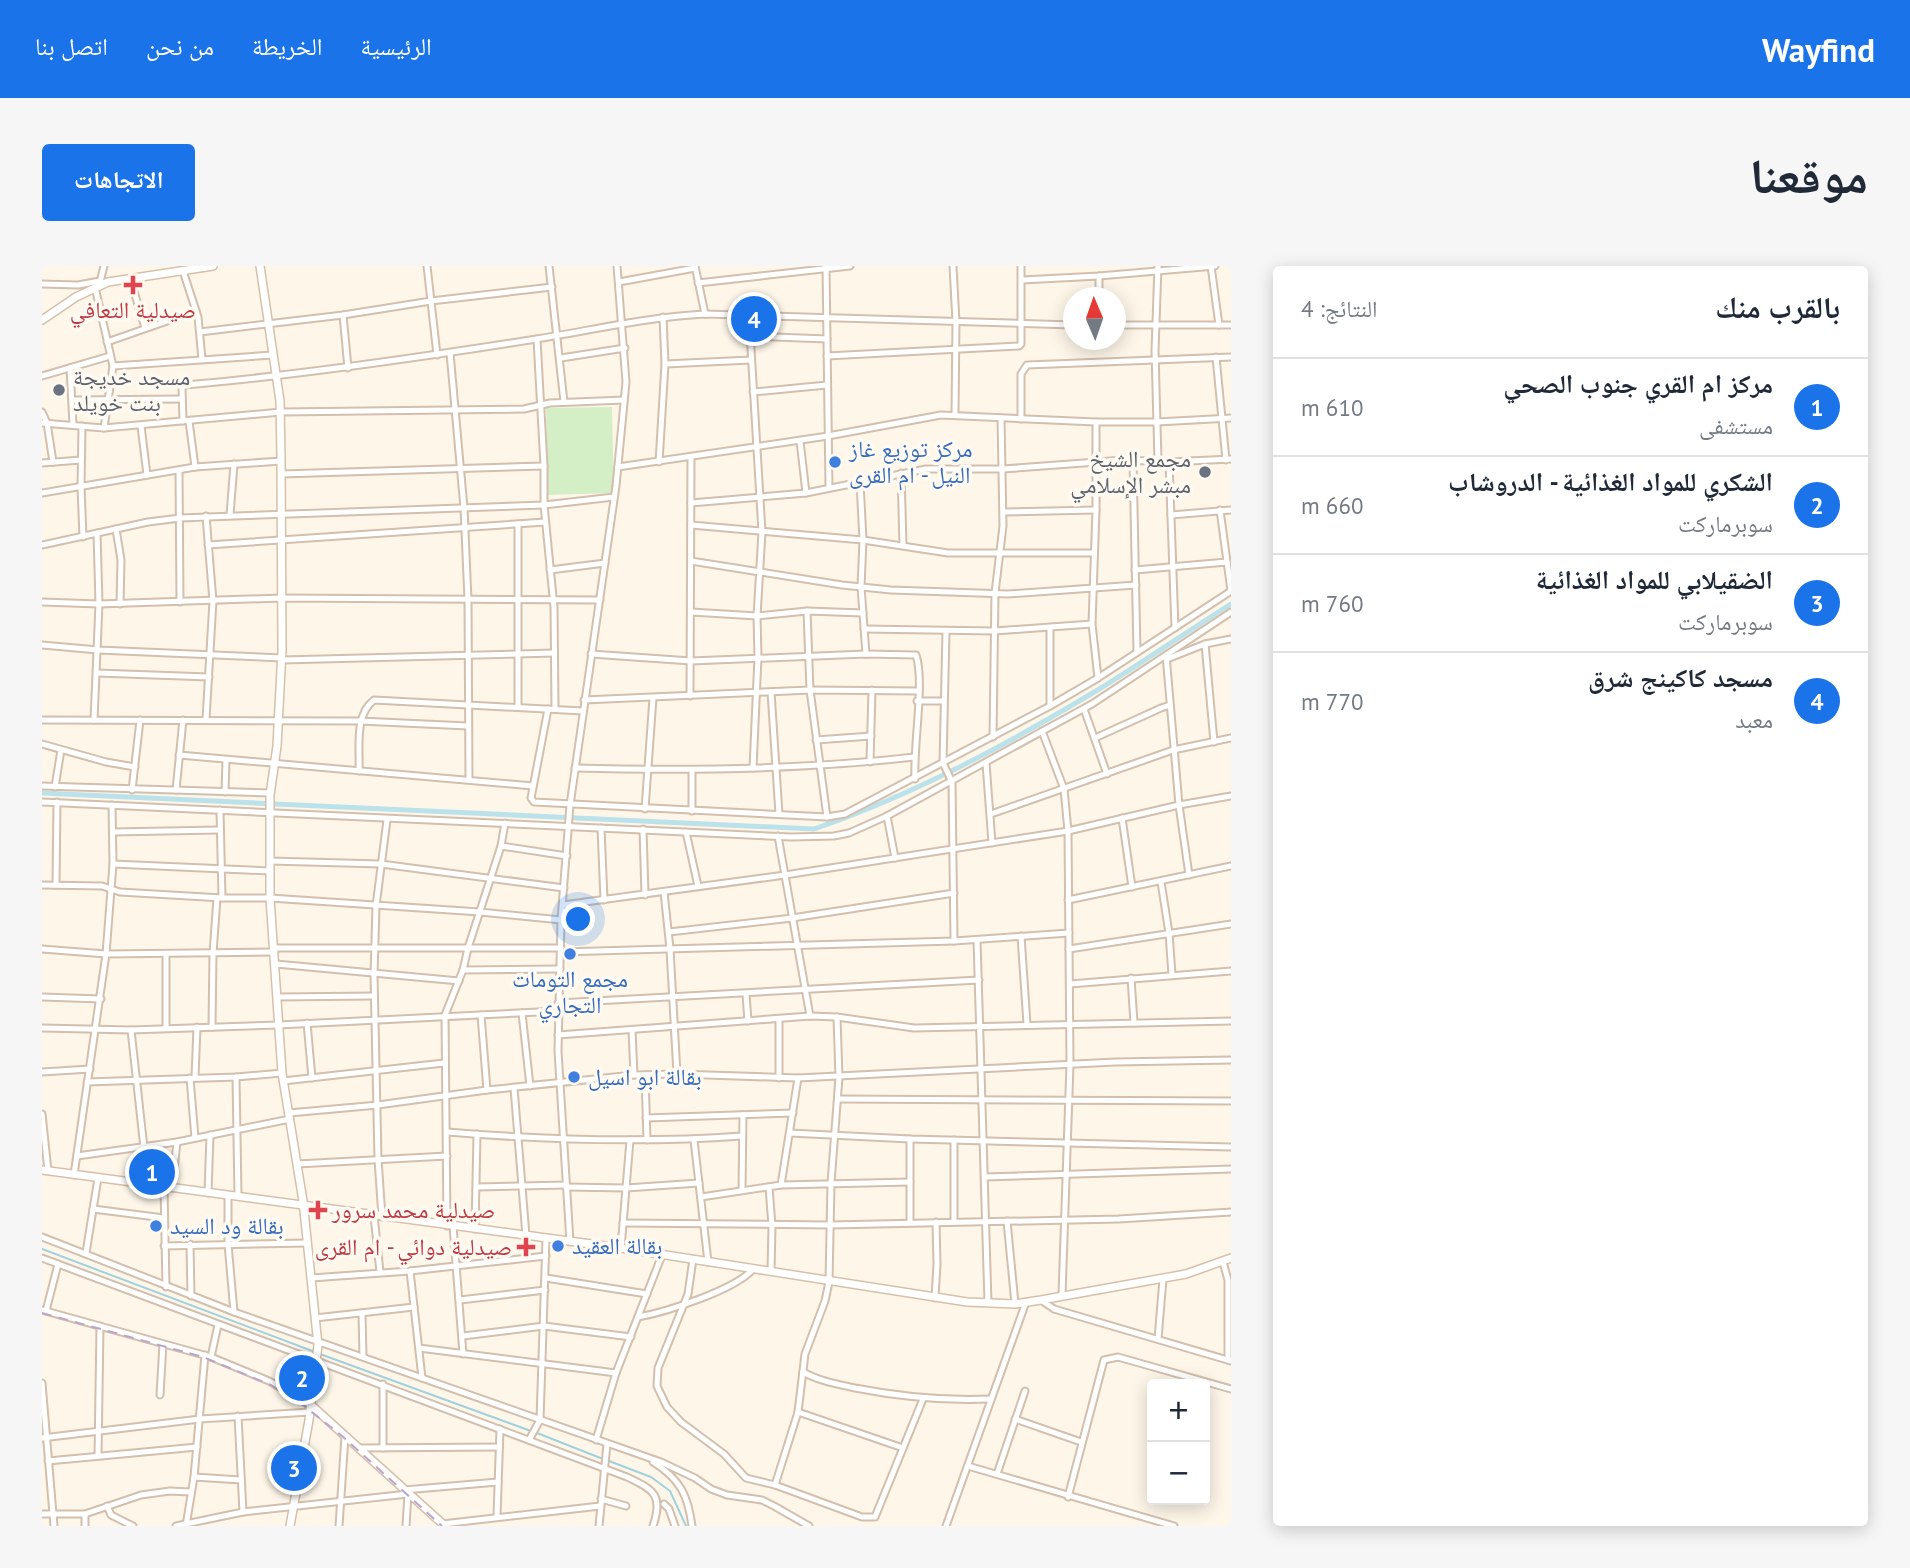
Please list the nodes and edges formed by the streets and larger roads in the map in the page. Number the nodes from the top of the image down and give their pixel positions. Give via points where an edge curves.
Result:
1 (104, 266) edge
2 (214, 266) edge
3 (260, 266) edge
4 (427, 266) edge
5 (550, 266) edge
6 (617, 266) edge
7 (850, 266) edge
8 (953, 266) edge
9 (1021, 266) edge
10 (1213, 266) edge
11 (695, 267) edge
12 (826, 267) edge
13 (1158, 269) edge
14 (165, 270) edge
15 (183, 271) junction
16 (1098, 276) junction
17 (130, 278) junction
18 (1022, 280) junction
19 (619, 282) junction
20 (698, 282) junction
21 (42, 284) edge
22 (98, 285) junction
23 (552, 287) junction
24 (1098, 287) edge
25 (431, 301) junction
26 (196, 311) junction
27 (705, 314) junction
28 (343, 315) junction
29 (749, 316) junction
30 (663, 317) junction
31 (827, 318) junction
32 (42, 320) edge
33 (957, 322) junction
34 (270, 323) junction
35 (1021, 323) junction
36 (623, 324) junction
37 (1063, 325) edge
38 (1126, 325) edge
39 (1156, 325) junction
40 (1219, 325) junction
41 (1231, 325) edge
42 (145, 328) junction
43 (200, 332) junction
44 (559, 336) junction
45 (750, 336) junction
46 (537, 339) junction
47 (827, 340) junction
48 (107, 342) junction
49 (625, 348) junction
50 (956, 350) junction
51 (450, 353) junction
52 (273, 355) junction
53 (437, 355) junction
54 (110, 356) junction
55 (827, 356) junction
56 (1216, 357) junction
57 (1231, 357) edge
58 (561, 358) junction
59 (1155, 358) junction
60 (202, 359) junction
61 (751, 360) junction
62 (665, 365) junction
63 (113, 366) junction
64 (70, 368) junction
65 (348, 368) junction
66 (42, 376) edge
67 (276, 377) junction
68 (827, 385) junction
69 (753, 392) junction
70 (182, 399) junction
71 (73, 400) junction
72 (624, 400) junction
73 (109, 401) junction
74 (564, 402) junction
75 (540, 405) junction
76 (457, 411) junction
77 (42, 412) edge
78 (281, 412) junction
79 (955, 415) junction
80 (1001, 418) junction
81 (1231, 418) edge
82 (1021, 419) junction
83 (1223, 419) junction
84 (186, 421) junction
85 (1096, 422) junction
86 (1157, 422) junction
87 (44, 423) edge
88 (74, 425) junction
89 (82, 426) junction
90 (141, 426) junction
91 (104, 428) junction
92 (828, 436) junction
93 (800, 440) junction
94 (758, 447) junction
95 (691, 457) junction
96 (81, 460) junction
97 (1133, 460) junction
98 (1229, 460) edge
99 (281, 461) junction
100 (1096, 461) junction
101 (1158, 461) junction
102 (53, 462) junction
103 (659, 462) junction
104 (1169, 462) junction
105 (42, 463) edge
106 (234, 464) junction
107 (544, 466) junction
108 (195, 467) junction
109 (618, 467) junction
110 (462, 469) junction
111 (1003, 469) junction
112 (179, 470) junction
113 (281, 474) junction
114 (901, 474) junction
115 (147, 475) junction
116 (860, 482) junction
117 (80, 487) junction
118 (830, 488) junction
119 (42, 493) edge
120 (806, 493) junction
121 (614, 496) junction
122 (762, 498) junction
123 (691, 503) junction
124 (544, 505) junction
125 (464, 508) junction
126 (1096, 510) junction
127 (1220, 510) junction
128 (1231, 510) edge
129 (1004, 512) junction
130 (281, 513) junction
131 (230, 515) junction
132 (1171, 515) junction
133 (205, 516) junction
134 (180, 518) junction
135 (545, 522) junction
136 (518, 524) junction
137 (691, 525) junction
138 (465, 526) junction
139 (116, 529) junction
140 (762, 532) junction
141 (97, 533) junction
142 (83, 537) junction
143 (280, 540) junction
144 (863, 540) junction
145 (42, 545) edge
146 (208, 545) junction
147 (903, 545) junction
148 (999, 553) junction
149 (1094, 553) junction
150 (691, 561) junction
151 (1227, 562) junction
152 (605, 563) junction
153 (1172, 567) junction
154 (550, 570) junction
155 (1135, 570) junction
156 (759, 571) junction
157 (1136, 585) junction
158 (861, 587) junction
159 (1092, 587) junction
160 (995, 593) junction
161 (282, 598) junction
162 (553, 598) junction
163 (518, 599) junction
164 (468, 600) junction
165 (600, 600) junction
166 (213, 601) junction
167 (42, 602) edge
168 (180, 602) junction
169 (99, 604) junction
170 (120, 604) junction
171 (807, 611) junction
172 (691, 612) junction
173 (1231, 612) edge
174 (863, 613) junction
175 (757, 616) junction
176 (1092, 624) junction
177 (1049, 628) junction
178 (1175, 628) junction
179 (864, 629) junction
180 (946, 631) junction
181 (995, 631) junction
182 (1231, 639) edge
183 (1205, 644) junction
184 (42, 645) edge
185 (98, 650) junction
186 (1137, 652) junction
187 (554, 653) junction
188 (468, 654) junction
189 (519, 654) junction
190 (591, 654) junction
191 (866, 654) junction
192 (212, 656) junction
193 (807, 656) junction
194 (758, 657) junction
195 (1167, 657) junction
196 (282, 659) junction
197 (691, 661) junction
198 (97, 673) junction
199 (209, 677) junction
200 (1098, 678) junction
201 (810, 690) junction
202 (872, 690) junction
203 (918, 691) junction
204 (771, 692) junction
205 (757, 693) junction
206 (690, 696) junction
207 (653, 698) junction
208 (584, 700) junction
209 (917, 701) junction
210 (944, 701) junction
211 (468, 705) junction
212 (1170, 705) junction
213 (518, 706) junction
214 (1050, 706) junction
215 (551, 709) junction
216 (1084, 709) junction
217 (583, 711) junction
218 (206, 719) junction
219 (42, 720) edge
220 (94, 720) junction
221 (139, 720) junction
222 (183, 720) junction
223 (279, 720) junction
224 (360, 720) junction
225 (468, 726) junction
226 (1042, 731) junction
227 (871, 736) junction
228 (993, 737) junction
229 (1095, 738) junction
230 (1231, 738) edge
231 (816, 740) junction
232 (1214, 742) junction
233 (42, 744) edge
234 (61, 750) junction
235 (1173, 750) junction
236 (179, 755) junction
237 (914, 757) junction
238 (226, 760) junction
239 (870, 762) junction
240 (943, 763) junction
241 (986, 763) junction
242 (275, 764) junction
243 (820, 766) junction
244 (135, 767) junction
245 (575, 768) junction
246 (753, 768) junction
247 (778, 768) junction
248 (648, 770) junction
249 (692, 770) junction
250 (359, 771) junction
251 (1107, 774) junction
252 (469, 779) junction
253 (915, 779) junction
254 (952, 782) junction
255 (42, 786) edge
256 (533, 786) junction
257 (55, 787) junction
258 (1064, 789) junction
259 (132, 790) junction
260 (176, 790) junction
261 (225, 792) junction
262 (270, 794) junction
263 (1231, 796) edge
264 (42, 802) edge
265 (57, 802) junction
266 (112, 805) junction
267 (1179, 805) junction
268 (570, 806) junction
269 (645, 809) junction
270 (220, 810) junction
271 (692, 811) junction
272 (270, 812) junction
273 (779, 814) junction
274 (991, 814) junction
275 (887, 816) junction
276 (827, 817) junction
277 (1122, 818) junction
278 (387, 820) junction
279 (505, 823) junction
280 (569, 825) junction
281 (601, 828) junction
282 (643, 829) junction
283 (219, 830) junction
284 (1068, 831) junction
285 (113, 832) junction
286 (685, 832) junction
287 (778, 836) junction
288 (992, 843) junction
289 (501, 846) junction
290 (953, 849) junction
291 (567, 856) junction
292 (895, 858) junction
293 (270, 861) junction
294 (113, 864) junction
295 (381, 864) junction
296 (1231, 866) edge
297 (220, 869) junction
298 (270, 871) junction
299 (785, 875) junction
300 (1189, 875) junction
301 (490, 879) junction
302 (1161, 882) junction
303 (42, 885) edge
304 (56, 885) junction
305 (698, 886) junction
306 (1132, 887) junction
307 (111, 888) junction
308 (564, 888) junction
309 (664, 892) junction
310 (954, 893) junction
311 (645, 895) junction
312 (220, 898) junction
313 (270, 898) junction
314 (604, 900) junction
315 (1068, 900) junction
316 (564, 905) junction
317 (376, 906) junction
318 (480, 912) junction
319 (792, 918) junction
320 (562, 920) junction
321 (1231, 924) edge
322 (668, 932) junction
323 (1069, 933) junction
324 (1169, 933) junction
325 (1021, 936) junction
326 (977, 940) junction
327 (954, 941) junction
328 (797, 945) junction
329 (376, 948) junction
330 (468, 948) junction
331 (42, 949) edge
332 (670, 949) junction
333 (1069, 949) junction
334 (275, 950) junction
335 (561, 950) junction
336 (213, 953) junction
337 (106, 954) junction
338 (166, 954) junction
339 (276, 964) junction
340 (560, 969) junction
341 (463, 970) junction
342 (1231, 971) edge
343 (374, 975) junction
344 (1172, 975) junction
345 (1131, 978) junction
346 (979, 980) junction
347 (459, 981) junction
348 (1070, 984) junction
349 (805, 991) junction
350 (746, 994) junction
351 (374, 996) junction
352 (42, 997) edge
353 (278, 997) junction
354 (673, 997) junction
355 (101, 999) junction
356 (558, 1003) junction
357 (558, 1011) junction
358 (522, 1013) junction
359 (445, 1015) junction
360 (481, 1015) junction
361 (810, 1016) junction
362 (837, 1017) junction
363 (779, 1019) junction
364 (375, 1020) junction
365 (748, 1021) junction
366 (1231, 1021) edge
367 (307, 1023) junction
368 (1134, 1023) junction
369 (1027, 1024) junction
370 (1070, 1024) junction
371 (278, 1025) junction
372 (981, 1026) junction
373 (197, 1027) junction
374 (212, 1027) junction
375 (674, 1027) junction
376 (42, 1028) edge
377 (166, 1028) junction
378 (95, 1030) junction
379 (131, 1030) junction
380 (632, 1030) junction
381 (558, 1035) junction
382 (1231, 1060) edge
383 (444, 1063) junction
384 (1070, 1064) junction
385 (982, 1068) junction
386 (90, 1069) junction
387 (377, 1071) junction
388 (42, 1072) edge
389 (677, 1074) junction
390 (634, 1075) junction
391 (645, 1075) junction
392 (236, 1077) junction
393 (282, 1077) junction
394 (839, 1077) junction
395 (193, 1078) junction
396 (312, 1078) junction
397 (779, 1078) junction
398 (798, 1078) junction
399 (135, 1080) junction
400 (87, 1082) junction
401 (561, 1082) junction
402 (530, 1086) junction
403 (514, 1088) junction
404 (487, 1090) junction
405 (446, 1096) junction
406 (838, 1100) junction
407 (1068, 1101) junction
408 (1231, 1101) edge
409 (983, 1102) junction
410 (378, 1105) junction
411 (793, 1113) junction
412 (42, 1114) edge
413 (743, 1115) junction
414 (289, 1116) junction
415 (646, 1118) junction
416 (236, 1129) junction
417 (447, 1132) junction
418 (790, 1133) junction
419 (477, 1134) junction
420 (210, 1135) junction
421 (835, 1135) junction
422 (742, 1136) junction
423 (519, 1137) junction
424 (195, 1138) junction
425 (564, 1138) junction
426 (910, 1139) junction
427 (630, 1140) junction
428 (647, 1140) junction
429 (694, 1140) junction
430 (954, 1140) junction
431 (177, 1142) junction
432 (984, 1142) junction
433 (1068, 1144) junction
434 (1231, 1147) edge
435 (144, 1148) junction
436 (77, 1156) junction
437 (447, 1156) junction
438 (378, 1159) junction
439 (297, 1164) junction
440 (1231, 1169) edge
441 (45, 1171) edge
442 (1067, 1173) junction
443 (74, 1175) junction
444 (985, 1177) junction
445 (98, 1178) junction
446 (910, 1182) junction
447 (699, 1183) junction
448 (831, 1183) junction
449 (781, 1185) junction
450 (523, 1186) junction
451 (566, 1186) junction
452 (168, 1187) junction
453 (477, 1187) junction
454 (769, 1187) junction
455 (626, 1188) junction
456 (742, 1190) junction
457 (208, 1193) junction
458 (228, 1195) junction
459 (238, 1196) junction
460 (701, 1197) junction
461 (303, 1205) junction
462 (93, 1209) junction
463 (1231, 1212) edge
464 (378, 1216) junction
465 (164, 1218) junction
466 (1065, 1219) junction
467 (986, 1221) junction
468 (1007, 1221) junction
469 (910, 1222) junction
470 (954, 1222) junction
471 (623, 1223) junction
472 (936, 1223) junction
473 (830, 1225) junction
474 (450, 1226) junction
475 (704, 1226) junction
476 (772, 1226) junction
477 (475, 1229) junction
478 (526, 1236) junction
479 (42, 1237) edge
480 (547, 1239) junction
481 (569, 1242) junction
482 (307, 1243) junction
483 (190, 1244) junction
484 (228, 1244) junction
485 (164, 1246) junction
486 (621, 1248) junction
487 (86, 1253) junction
488 (662, 1255) junction
489 (547, 1256) junction
490 (42, 1258) edge
491 (693, 1259) junction
492 (1227, 1260) edge
493 (708, 1262) junction
494 (58, 1264) junction
495 (455, 1264) junction
496 (753, 1269) junction
497 (410, 1271) junction
498 (771, 1271) junction
499 (380, 1272) junction
500 (311, 1278) junction
501 (546, 1278) junction
502 (1163, 1279) junction
503 (829, 1282) junction
504 (166, 1287) junction
505 (545, 1290) junction
506 (647, 1294) junction
507 (1062, 1295) junction
508 (191, 1296) junction
509 (935, 1298) junction
510 (460, 1300) junction
511 (1041, 1300) junction
512 (1026, 1302) junction
513 (988, 1303) junction
514 (1015, 1304) junction
515 (683, 1306) junction
516 (414, 1307) junction
517 (44, 1311) edge
518 (234, 1312) junction
519 (362, 1313) junction
520 (638, 1317) junction
521 (315, 1318) junction
522 (218, 1325) junction
523 (100, 1326) junction
524 (544, 1326) junction
525 (463, 1336) junction
526 (631, 1337) junction
527 (1158, 1339) junction
528 (318, 1343) junction
529 (163, 1344) junction
530 (419, 1348) junction
531 (463, 1354) junction
532 (208, 1356) junction
533 (363, 1357) junction
534 (316, 1360) junction
535 (1230, 1361) edge
536 (543, 1363) junction
537 (803, 1372) junction
538 (616, 1373) junction
539 (422, 1377) junction
540 (42, 1383) edge
541 (383, 1384) junction
542 (1231, 1390) edge
543 (1025, 1391) dead end
544 (160, 1395) dead end
545 (923, 1399) junction
546 (991, 1399) junction
547 (310, 1408) junction
548 (798, 1412) junction
549 (43, 1414) edge
550 (238, 1416) junction
551 (200, 1419) junction
552 (1015, 1419) junction
553 (539, 1421) junction
554 (500, 1429) junction
555 (98, 1431) junction
556 (345, 1436) junction
557 (44, 1438) edge
558 (531, 1438) junction
559 (596, 1440) junction
560 (1081, 1442) junction
561 (197, 1447) junction
562 (499, 1447) junction
563 (607, 1447) junction
564 (358, 1448) junction
565 (383, 1448) junction
566 (903, 1448) junction
567 (98, 1456) junction
568 (648, 1459) junction
569 (48, 1461) junction
570 (968, 1465) junction
571 (604, 1468) junction
572 (997, 1474) junction
573 (194, 1477) junction
574 (241, 1480) junction
575 (498, 1482) junction
576 (775, 1485) junction
577 (190, 1492) junction
578 (406, 1492) junction
579 (1068, 1497) junction
580 (342, 1502) junction
581 (601, 1503) junction
582 (664, 1504) dead end
583 (293, 1506) junction
584 (626, 1506) dead end
585 (107, 1507) junction
586 (243, 1512) junction
587 (42, 1514) edge
588 (85, 1514) junction
589 (53, 1515) junction
590 (497, 1516) junction
591 (186, 1525) edge
592 (444, 1525) edge
593 (54, 1526) edge
594 (85, 1526) edge
595 (133, 1526) edge
596 (176, 1526) edge
597 (290, 1526) edge
598 (339, 1526) edge
599 (406, 1526) edge
600 (599, 1526) edge
601 (653, 1526) edge
602 (675, 1526) edge
603 (692, 1526) edge
604 (809, 1526) edge
605 (946, 1526) edge
606 (1174, 1526) edge

1 - 22 street
2 - 15 street
3 - 34 street
4 - 25 street
5 - 23 street
6 - 19 street
7 - 12 street
8 - 33 street
9 - 18 street
10 - 13 street
10 - 40 street
11 - 19 street
11 - 20 street
12 - 20 street
12 - 31 street
13 - 16 street
13 - 39 street
14 - 15 street
14 - 17 street
15 - 26 street
16 - 18 street
16 - 24 street
17 - 22 street
17 - 42 street
18 - 35 street
19 - 36 street
20 - 27 street
21 - 22 street
22 - 32 street
22 - 48 street
23 - 25 street
23 - 44 street
25 - 28 street
25 - 53 street
26 - 42 street
26 - 43 street
27 - 29 street
27 - 30 street
28 - 34 street
28 - 65 street
29 - 31 street
29 - 45 street
30 - 36 street
30 - 62 street
31 - 33 street
31 - 47 street
33 - 35 street
33 - 50 street
34 - 43 street
34 - 52 street
35 - 37 street
35 - 50 street via 1019,346
36 - 44 street
36 - 49 street
38 - 39 street
39 - 40 street
39 - 59 street
40 - 41 street
42 - 48 street
43 - 60 street
44 - 46 street
44 - 58 street
45 - 47 street
45 - 61 street
46 - 51 street
46 - 75 street
47 - 55 street
48 - 54 street
49 - 58 street
49 - 72 street
50 - 55 street
50 - 79 street
51 - 53 street
51 - 76 street
52 - 60 street
52 - 67 street
53 - 65 street
54 - 63 street
54 - 64 street
55 - 68 street
56 - 57 street
56 - 59 street
56 - 83 street
58 - 74 street
59 - 82 street via 1027,365 1021,374
59 - 86 street
60 - 63 street
61 - 62 street
61 - 69 street
62 - 103 street
63 - 73 street
64 - 66 street
64 - 71 street
65 - 67 street
67 - 70 street via 183,385
67 - 78 street
68 - 69 street
68 - 92 street
69 - 94 street
70 - 73 street
70 - 84 street
71 - 73 street
71 - 88 street
72 - 74 street
72 - 109 street
73 - 91 street
74 - 75 street
75 - 76 street
75 - 107 street
76 - 78 street
76 - 110 street
77 - 87 street
78 - 84 street
78 - 99 street
79 - 80 street
79 - 92 street
80 - 82 street
80 - 111 street
81 - 83 street
82 - 85 street
83 - 86 street
83 - 98 street
84 - 90 street
84 - 108 street
85 - 86 street
85 - 100 street
86 - 101 street
87 - 88 street
87 - 102 street
88 - 89 street
89 - 91 street
89 - 96 street
90 - 91 street
90 - 115 street
92 - 93 street
92 - 118 street
93 - 94 street
93 - 120 street
94 - 95 street
94 - 122 street
95 - 103 street
95 - 123 street
96 - 102 street
96 - 117 street
97 - 100 street
97 - 101 street
97 - 155 street
98 - 104 street
99 - 106 street
99 - 113 street
100 - 111 street
100 - 126 street
101 - 104 street
102 - 105 street
103 - 109 street
104 - 132 street
106 - 108 street
106 - 131 street
107 - 110 street
107 - 124 street
108 - 112 street
109 - 121 street
110 - 113 street
110 - 125 street
111 - 114 street
111 - 129 street
112 - 115 street
112 - 134 street
113 - 130 street
114 - 116 street
114 - 147 street
115 - 117 street
116 - 118 street
116 - 144 street
117 - 119 street
117 - 142 street
118 - 120 street
120 - 122 street
121 - 124 street
121 - 152 street
122 - 123 street
122 - 140 street
123 - 137 street
124 - 125 street
124 - 135 street
125 - 130 street
125 - 138 street
126 - 129 street
126 - 149 street
127 - 128 street
127 - 132 street
127 - 151 street
129 - 148 street
130 - 131 street
130 - 143 street
131 - 133 street
132 - 153 street
133 - 134 street
133 - 146 street
134 - 139 street
134 - 168 street
135 - 136 street
135 - 154 street
136 - 138 street
136 - 163 street
137 - 140 street
137 - 150 street
138 - 143 street
138 - 164 street
139 - 141 street
139 - 170 street
140 - 144 street
140 - 156 street
141 - 142 street
141 - 169 street
142 - 145 street
143 - 146 street
143 - 161 street
144 - 147 street
144 - 158 street
146 - 166 street
147 - 148 street via 948,553
148 - 149 street
148 - 160 street
149 - 159 street
150 - 156 street
150 - 172 street
151 - 153 street
151 - 178 street via 1231,591
152 - 154 street
152 - 165 street
153 - 155 street
153 - 178 street
154 - 162 street
155 - 157 street
156 - 158 street
156 - 175 street
157 - 159 street
157 - 186 street
158 - 160 street
158 - 174 street
159 - 160 street
159 - 176 street
160 - 181 street
161 - 164 street
161 - 166 street
161 - 196 street
162 - 163 street
162 - 165 street
162 - 187 street
163 - 164 street
163 - 189 street
164 - 188 street
165 - 190 street
166 - 168 street
166 - 192 street
167 - 169 street
168 - 170 street
169 - 170 street
169 - 185 street
171 - 174 street
171 - 175 street
171 - 193 street
172 - 175 street
172 - 197 street
173 - 195 street
174 - 179 street
175 - 194 street
176 - 177 street
176 - 200 street
177 - 181 street
177 - 214 street
178 - 186 street
179 - 180 street
179 - 191 street
180 - 181 street
180 - 210 street
181 - 228 street
182 - 183 street
183 - 195 street
183 - 232 street
184 - 185 street
185 - 192 street
185 - 198 street
186 - 200 street
187 - 189 street
187 - 215 street
188 - 189 street
188 - 196 street
188 - 211 street
189 - 213 street
190 - 197 street
190 - 208 street
191 - 193 street
191 - 203 street via 916,655
192 - 196 street
192 - 199 street
193 - 194 street
193 - 201 street
194 - 197 street
194 - 205 street
195 - 212 street
195 - 216 street
196 - 223 street
197 - 206 street
198 - 199 street
198 - 220 street
199 - 218 street
200 - 214 street
201 - 202 street
201 - 204 street
201 - 231 street
202 - 203 street
202 - 227 street
203 - 209 street
204 - 205 street
204 - 247 street
205 - 206 street
205 - 246 street
206 - 207 street
207 - 208 street
207 - 248 street
208 - 217 street
209 - 210 street
209 - 237 street
210 - 240 street
211 - 213 street
211 - 224 street via 374,700
211 - 225 street
212 - 229 street
212 - 235 street
213 - 215 street
214 - 228 street
215 - 217 street
215 - 256 street
216 - 226 street
216 - 229 street
217 - 245 street
218 - 222 street
218 - 223 street
219 - 220 street
220 - 221 street
221 - 222 street
221 - 244 street
222 - 236 street
223 - 224 street
223 - 242 street
224 - 225 street
224 - 250 street
225 - 252 street
226 - 241 street
226 - 258 street
227 - 231 street
227 - 239 street
228 - 240 street
229 - 251 street
230 - 232 street
231 - 243 street
232 - 235 street
233 - 234 street
234 - 244 street
234 - 257 street
235 - 251 street
235 - 267 street
236 - 238 street
236 - 260 street
237 - 239 street
237 - 253 street
238 - 242 street
238 - 261 street
239 - 243 street
240 - 253 street
240 - 254 street
241 - 254 street
241 - 274 street
242 - 250 street
242 - 262 street
243 - 247 street
243 - 276 street
244 - 259 street
245 - 248 street
245 - 268 street
246 - 247 street
246 - 249 street
247 - 273 street
248 - 249 street
248 - 269 street
249 - 271 street
250 - 252 street
251 - 258 street
252 - 256 street
253 - 276 street via 850,811
254 - 275 street
254 - 290 street
255 - 257 street
256 - 268 street via 533,801
257 - 259 street
258 - 274 street
258 - 284 street
259 - 260 street
260 - 261 street
261 - 262 street
262 - 272 street
263 - 267 street
264 - 265 street
265 - 266 street
265 - 304 street
266 - 270 street
266 - 285 street
267 - 277 street
267 - 300 street
268 - 269 street
268 - 280 street
269 - 271 street
270 - 272 street
270 - 283 street
271 - 273 street
272 - 278 street
272 - 293 street
273 - 276 street
274 - 288 street
275 - 287 street via 834,836
275 - 292 street
277 - 284 street
277 - 306 street
278 - 279 street
278 - 295 street
279 - 280 street
279 - 289 street
280 - 281 street
280 - 291 street
281 - 282 street
281 - 314 street
282 - 286 street
282 - 311 street
283 - 285 street
283 - 297 street
284 - 288 street
284 - 315 street
285 - 294 street
286 - 287 street
286 - 305 street
287 - 299 street
288 - 290 street
289 - 291 street
289 - 301 street
290 - 292 street
290 - 310 street
291 - 308 street
292 - 299 street
293 - 295 street
293 - 298 street
294 - 297 street
294 - 307 street
295 - 301 street
295 - 317 street
296 - 300 street
297 - 298 street
297 - 312 street
298 - 313 street
299 - 305 street
299 - 319 street
300 - 302 street
301 - 308 street
301 - 318 street
302 - 306 street
302 - 324 street
303 - 304 street
304 - 307 street
305 - 309 street
306 - 315 street
307 - 312 street
307 - 337 street
308 - 316 street
309 - 311 street
309 - 322 street
310 - 319 street
310 - 327 street
311 - 314 street
312 - 313 street
312 - 336 street
313 - 317 street
313 - 334 street
314 - 316 street
315 - 323 street
316 - 320 street
317 - 318 street
317 - 329 street
318 - 320 street
318 - 330 street
319 - 322 street
319 - 328 street
320 - 335 street
321 - 324 street
322 - 332 street
323 - 325 street
323 - 333 street
324 - 333 street
324 - 344 street
325 - 326 street
325 - 369 street
326 - 327 street
326 - 346 street
327 - 328 street
328 - 332 street
328 - 349 street
329 - 330 street
329 - 334 street
329 - 343 street
330 - 335 street
330 - 341 street
331 - 337 street
332 - 335 street
332 - 354 street
333 - 348 street
334 - 336 street
334 - 339 street
335 - 340 street
336 - 338 street
336 - 374 street
337 - 338 street
337 - 355 street
338 - 377 street
339 - 343 street
339 - 353 street
340 - 341 street
340 - 356 street
341 - 347 street
342 - 344 street
343 - 347 street
343 - 351 street
344 - 345 street
345 - 348 street
345 - 368 street
346 - 349 street
346 - 372 street
347 - 359 street
348 - 370 street
349 - 350 street
349 - 361 street
350 - 354 street
350 - 365 street
351 - 353 street
351 - 364 street
352 - 355 street
353 - 371 street
354 - 356 street
354 - 375 street
355 - 378 street
356 - 357 street
357 - 358 street
357 - 381 street
358 - 360 street
358 - 402 street
359 - 360 street
359 - 364 street
359 - 383 street
360 - 404 street
361 - 362 street
361 - 363 street
362 - 372 street via 909,1028
362 - 394 street
363 - 365 street
363 - 397 street
364 - 367 street
364 - 387 street
365 - 375 street
366 - 368 street
367 - 371 street
367 - 396 street
368 - 370 street
369 - 370 street
369 - 372 street
370 - 384 street
371 - 374 street
371 - 393 street
372 - 385 street
373 - 374 street
373 - 377 street
373 - 395 street
375 - 380 street
375 - 389 street
376 - 378 street
377 - 379 street
378 - 379 street
378 - 386 street
379 - 399 street
380 - 381 street
380 - 390 street
381 - 401 street
382 - 384 street
383 - 387 street
383 - 405 street
384 - 385 street
384 - 407 street
385 - 394 street
385 - 409 street
386 - 388 street
386 - 400 street
387 - 396 street
387 - 410 street
389 - 391 street
389 - 397 street
390 - 391 street
390 - 401 street
391 - 415 street
392 - 393 street
392 - 395 street
392 - 416 street
393 - 396 street
393 - 414 street
394 - 398 street
394 - 406 street
395 - 399 street
395 - 424 street
397 - 398 street
398 - 411 street
399 - 400 street
399 - 435 street
400 - 436 street
401 - 402 street
401 - 425 street
402 - 403 street
403 - 404 street
403 - 423 street
404 - 405 street
405 - 410 street
405 - 417 street
406 - 409 street
406 - 421 street
407 - 408 street
407 - 409 street
407 - 433 street
409 - 432 street
410 - 414 street
410 - 438 street
411 - 413 street
411 - 418 street
412 - 441 street
413 - 415 street
413 - 422 street
414 - 416 street
414 - 439 street
415 - 428 street
416 - 420 street
416 - 459 street
417 - 419 street
417 - 437 street
418 - 421 street
418 - 449 street
419 - 423 street
419 - 453 street
420 - 424 street
420 - 457 street
421 - 426 street
421 - 448 street
422 - 429 street
422 - 456 street
423 - 425 street
423 - 450 street
424 - 431 street
425 - 427 street
425 - 451 street
426 - 430 street
426 - 446 street
427 - 428 street
427 - 455 street
428 - 429 street
429 - 447 street
430 - 432 street
430 - 470 street
431 - 435 street
431 - 452 street
432 - 433 street
432 - 444 street
433 - 434 street
433 - 442 street
435 - 436 street
436 - 443 street
437 - 438 street
437 - 474 street
438 - 439 street
438 - 464 street
439 - 461 street
440 - 442 street
441 - 443 street
442 - 444 street
442 - 466 street
443 - 445 street
444 - 467 street
445 - 452 street
445 - 462 street
446 - 448 street
446 - 469 street
447 - 455 street
447 - 460 street
448 - 449 street
448 - 473 street
449 - 454 street
450 - 451 street
450 - 453 street
450 - 478 street
451 - 455 street
451 - 481 street
452 - 457 street
452 - 465 street
453 - 477 street
454 - 456 street
454 - 476 street
455 - 471 street
456 - 460 street
457 - 458 street
458 - 459 street
458 - 484 street
459 - 461 street
460 - 475 street
461 - 464 street
461 - 482 street
462 - 465 street
462 - 487 street
463 - 466 street
464 - 474 street
464 - 499 street
465 - 485 street
466 - 468 street
466 - 507 street
467 - 468 street
467 - 470 street
467 - 513 street
468 - 514 street
469 - 472 street
469 - 473 street
470 - 472 street
471 - 475 street
471 - 486 street
472 - 509 street
473 - 476 street
473 - 503 street
474 - 477 street
474 - 495 street
475 - 476 street
475 - 493 street
476 - 498 street
477 - 478 street
478 - 480 street
479 - 487 street
480 - 481 street
480 - 489 street
481 - 486 street
482 - 484 street
482 - 500 street
483 - 484 street
483 - 485 street
483 - 508 street
484 - 518 street
485 - 504 street
486 - 488 street
487 - 504 street
488 - 491 street
488 - 506 street
489 - 495 street
489 - 501 street
490 - 494 street
491 - 493 street
491 - 515 street
492 - 502 street
492 - 535 street
493 - 496 street
494 - 517 street
494 - 522 street
495 - 497 street
495 - 510 street
496 - 498 street
496 - 515 street
497 - 499 street
497 - 516 street
498 - 503 street
499 - 500 street
500 - 521 street
501 - 505 street
501 - 506 street
502 - 507 street
502 - 527 street
503 - 509 street
503 - 537 street
504 - 508 street
505 - 510 street
505 - 524 street
506 - 520 street
507 - 511 street
508 - 518 street
509 - 513 street
510 - 525 street
511 - 512 street
511 - 527 street via 1055,1309
512 - 514 street
512 - 546 street
513 - 514 street
515 - 520 street
515 - 576 street via 660,1357 656,1376 660,1397 740,1474
516 - 519 street
516 - 530 street
517 - 523 street
518 - 528 street
519 - 521 street
519 - 533 street
520 - 526 street
521 - 528 street
522 - 532 street
522 - 534 street
523 - 529 street
523 - 555 street
524 - 525 street
524 - 526 street
524 - 536 street
525 - 531 street
526 - 538 street
527 - 535 street
528 - 533 street
528 - 534 street
529 - 532 street
529 - 544 street
530 - 531 street
530 - 539 street
531 - 536 street
532 - 547 street via 269,1381
532 - 551 street
533 - 539 street
534 - 541 street
534 - 547 street
536 - 538 street
536 - 553 street
537 - 545 street via 825,1382
537 - 548 street
538 - 559 street
539 - 553 street
540 - 549 street
541 - 554 street
541 - 565 street
542 - 560 street via 1118,1357 1107,1358 1100,1368
543 - 552 street
545 - 546 street
545 - 566 street
546 - 570 street
547 - 550 street
547 - 556 street
547 - 583 street
548 - 566 street
548 - 576 street
549 - 557 street
550 - 551 street
550 - 574 street
551 - 555 street
551 - 561 street
552 - 560 street
552 - 572 street
553 - 558 street
553 - 559 street
554 - 558 street
554 - 562 street
555 - 557 street
555 - 567 street
556 - 564 street
556 - 580 street
557 - 569 street
558 - 571 street
559 - 563 street
560 - 579 street
561 - 567 street
561 - 573 street
562 - 565 street
562 - 575 street
563 - 568 street
563 - 571 street
564 - 565 street
564 - 578 street
566 - 576 street via 875,1517 862,1517
567 - 569 street
568 - 603 street via 681,1485
568 - 604 street via 671,1466 711,1489 762,1500
569 - 589 street
570 - 572 street
570 - 605 street
571 - 581 street
571 - 601 street via 649,1489 659,1506
572 - 579 street
573 - 574 street
573 - 577 street
574 - 586 street
575 - 578 street
575 - 590 street
577 - 585 street via 155,1492
577 - 591 street
578 - 580 street
578 - 592 street
578 - 599 street
579 - 606 street
580 - 583 street
580 - 598 street
581 - 584 street
581 - 590 street
581 - 600 street
582 - 602 street
583 - 586 street
583 - 597 street
585 - 588 street
585 - 595 street via 111,1516
586 - 591 street
587 - 589 street
588 - 589 street
588 - 594 street
589 - 593 street
590 - 592 street
591 - 596 street

